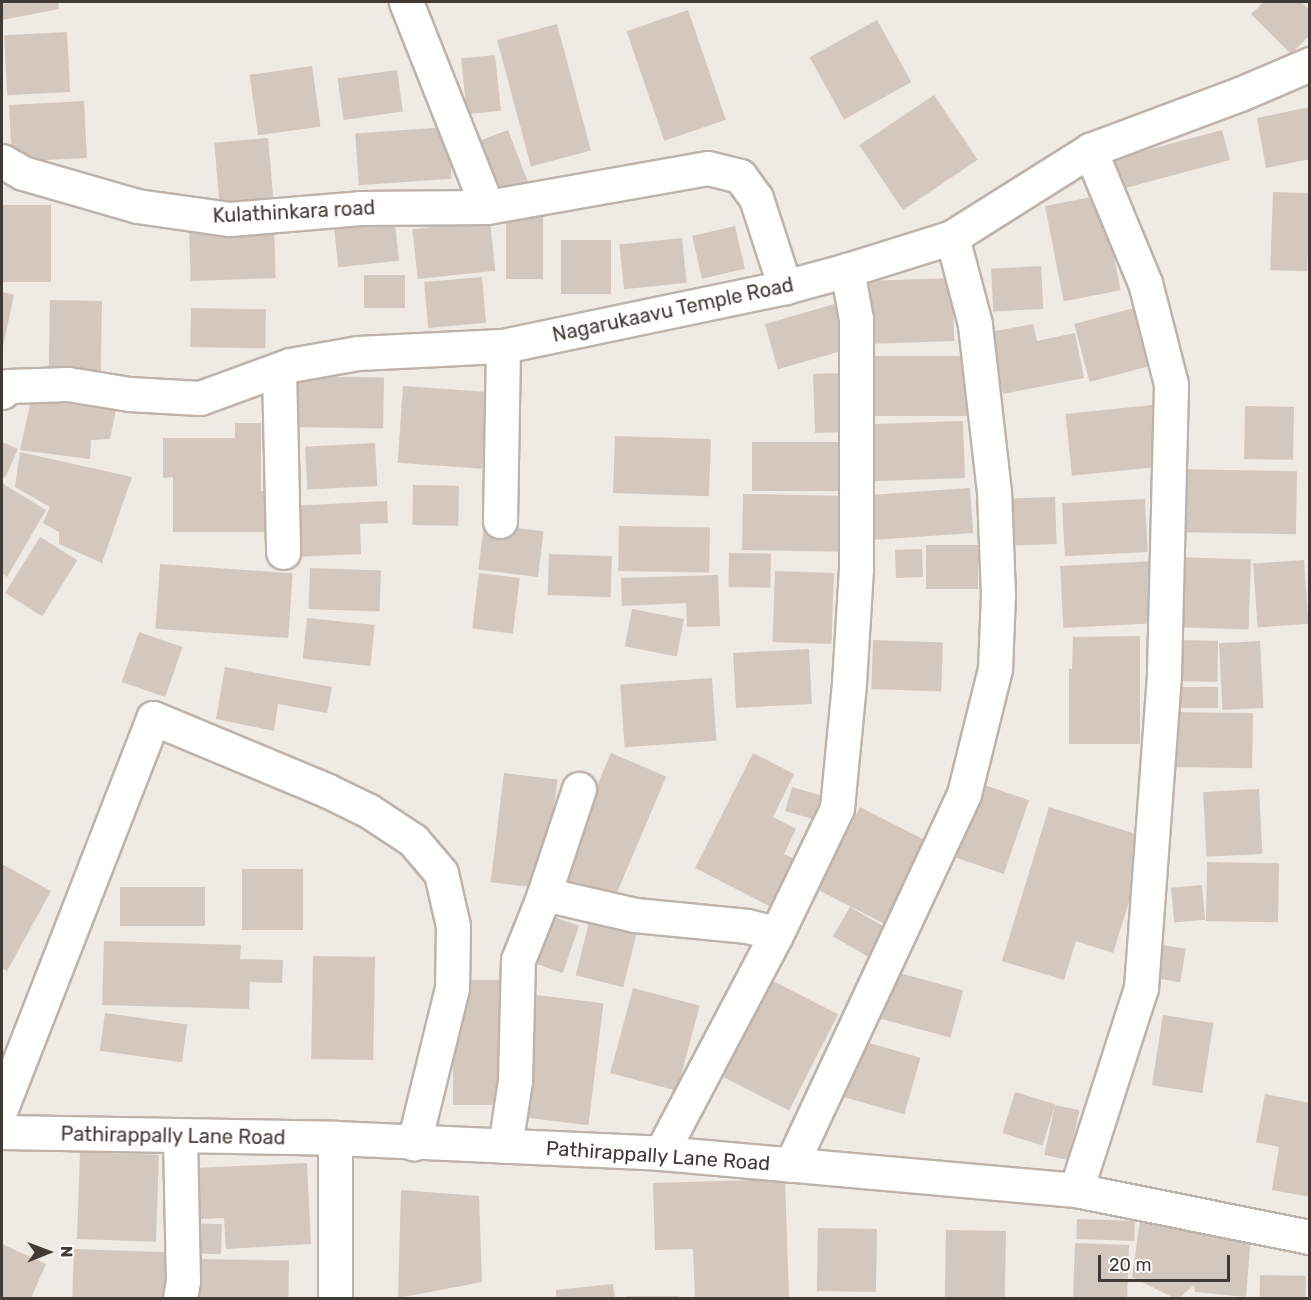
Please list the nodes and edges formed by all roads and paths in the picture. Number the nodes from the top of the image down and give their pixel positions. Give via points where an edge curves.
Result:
1 (406, 2) edge
2 (1310, 64) edge
3 (1090, 150) junction
4 (2, 161) edge
5 (487, 207) junction
6 (952, 237) junction
7 (847, 270) junction
8 (785, 287) junction
9 (503, 346) junction
10 (279, 370) junction
11 (2, 392) edge
12 (500, 520) dead end
13 (283, 552) dead end
14 (579, 789) dead end
15 (544, 894) junction
16 (776, 933) junction
17 (2, 1106) edge
18 (2, 1132) edge
19 (180, 1137) junction
20 (335, 1138) junction
21 (414, 1143) junction
22 (505, 1146) junction
23 (661, 1153) junction
24 (791, 1165) junction
25 (1076, 1190) junction
26 (1310, 1237) edge
27 (180, 1299) edge
28 (335, 1299) edge

1 - 5 street
2 - 3 street, Nagarukaavu Temple Road
3 - 6 street, Nagarukaavu Temple Road
3 - 25 street via 1146,283 1171,384 1164,672 1141,988
4 - 5 street, Kulathinkara road via 23,173 137,206 230,219 360,207
5 - 8 street, Kulathinkara road via 708,168 740,176 756,198
6 - 7 street, Nagarukaavu Temple Road
6 - 24 street via 975,324 994,492 998,595 995,669 964,794
7 - 8 street, Nagarukaavu Temple Road
7 - 16 street via 856,319 856,570 837,808
8 - 9 street, Nagarukaavu Temple Road
9 - 10 street, Nagarukaavu Temple Road via 358,353
9 - 12 street
10 - 11 street, Nagarukaavu Temple Road via 200,398 129,394 68,384 8,386
10 - 13 street
14 - 15 street
15 - 16 street via 635,915 747,926
15 - 22 street via 518,960 515,1081
16 - 23 street
17 - 21 street via 153,718 369,811 413,840 441,873 453,927 452,988
18 - 19 street, Pathirappally Lane Road
19 - 20 street, Pathirappally Lane Road
19 - 27 street
20 - 21 street, Pathirappally Lane Road
20 - 28 street
21 - 22 street, Pathirappally Lane Road
22 - 23 street, Pathirappally Lane Road
23 - 24 street, Pathirappally Lane Road
24 - 25 street, Pathirappally Lane Road
25 - 26 street, Pathirappally Lane Road

